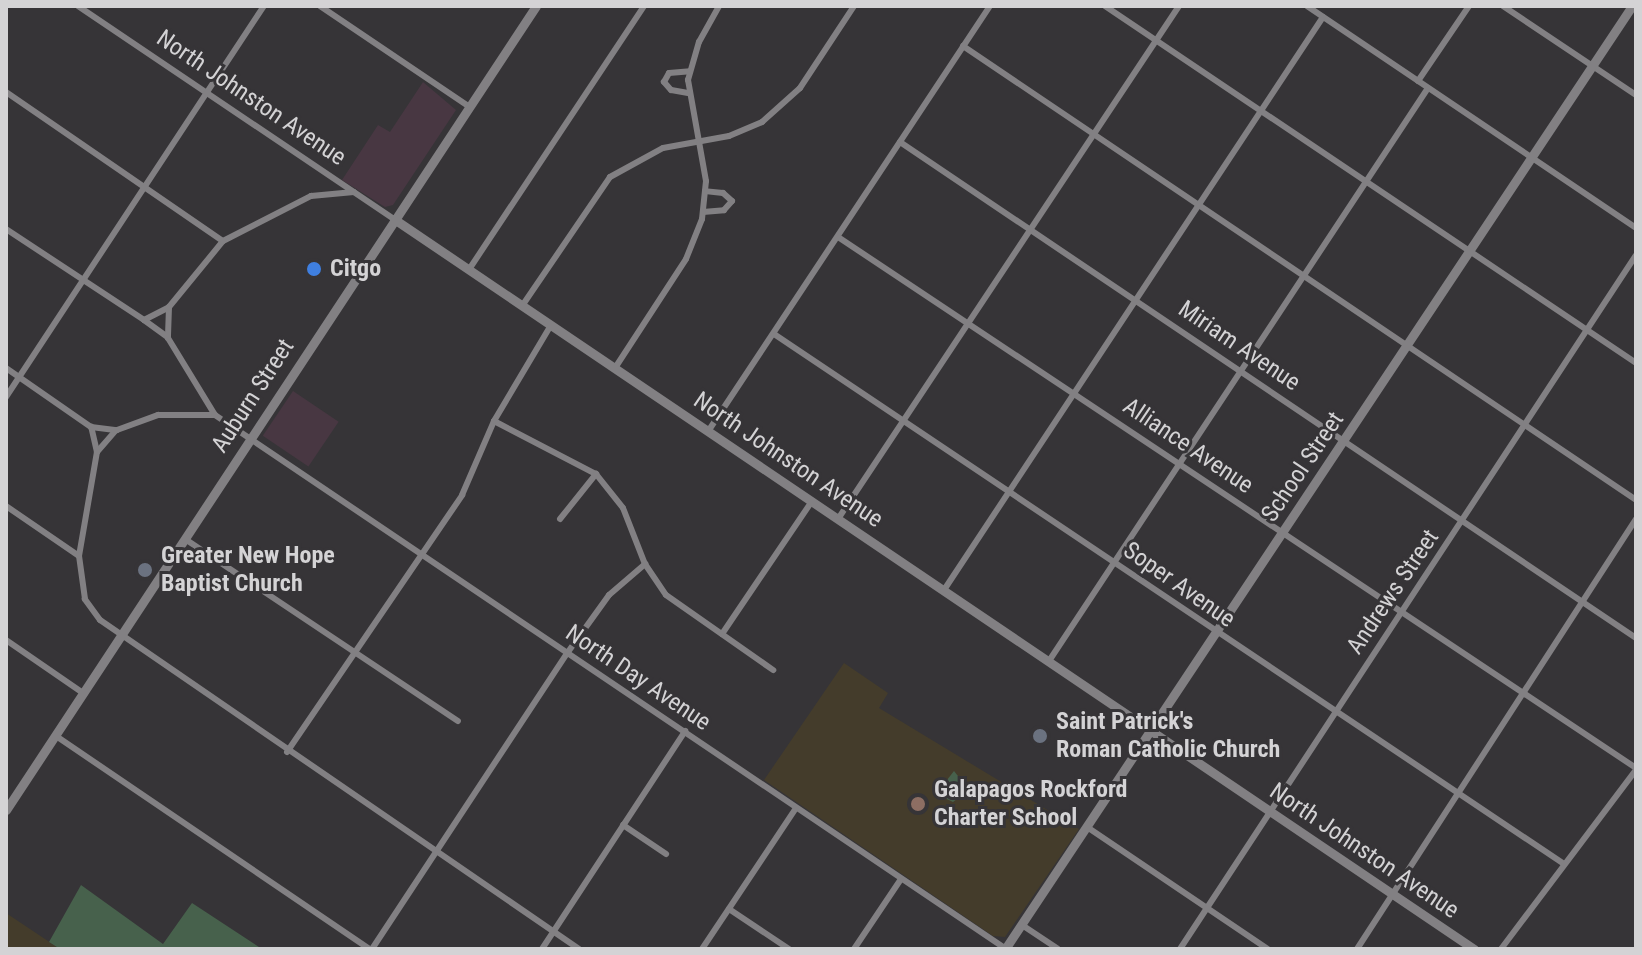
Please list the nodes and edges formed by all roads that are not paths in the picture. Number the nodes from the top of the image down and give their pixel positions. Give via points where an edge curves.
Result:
1 (78, 6) edge
2 (264, 6) edge
3 (320, 6) edge
4 (536, 6) edge
5 (644, 6) edge
6 (719, 6) edge
7 (854, 6) edge
8 (990, 6) edge
9 (1105, 6) edge
10 (1179, 6) edge
11 (1307, 6) edge
12 (1469, 6) edge
13 (1503, 6) edge
14 (1632, 6) edge
15 (1323, 17) junction
16 (1157, 40) junction
17 (963, 46) junction
18 (1593, 66) junction
19 (690, 71) junction
20 (1418, 81) junction
21 (1428, 88) junction
22 (6, 92) edge
23 (207, 92) junction
24 (688, 93) junction
25 (1636, 95) edge
26 (470, 107) junction
27 (1262, 109) junction
28 (1096, 134) junction
29 (696, 139) junction
30 (900, 142) junction
31 (1533, 158) junction
32 (1364, 180) junction
33 (145, 188) junction
34 (705, 191) junction
35 (354, 192) junction
36 (1200, 204) junction
37 (703, 212) junction
38 (394, 219) junction
39 (1033, 227) junction
40 (1636, 228) edge
41 (6, 229) edge
42 (838, 237) junction
43 (223, 241) junction
44 (1471, 250) junction
45 (1636, 255) edge
46 (470, 268) junction
47 (1302, 274) junction
48 (83, 282) junction
49 (1138, 300) junction
50 (522, 306) junction
51 (169, 307) junction
52 (144, 320) junction
53 (970, 323) junction
54 (551, 325) junction
55 (1586, 330) junction
56 (774, 334) junction
57 (168, 338) junction
58 (1407, 346) junction
59 (1636, 363) edge
60 (6, 368) edge
61 (615, 368) junction
62 (1241, 368) junction
63 (19, 377) junction
64 (1076, 393) junction
65 (6, 397) edge
66 (215, 415) junction
67 (494, 421) junction
68 (906, 421) junction
69 (1525, 425) junction
70 (91, 427) junction
71 (117, 430) junction
72 (709, 430) junction
73 (250, 438) junction
74 (1346, 439) junction
75 (97, 452) junction
76 (1180, 462) junction
77 (596, 474) junction
78 (1011, 491) junction
79 (1636, 500) edge
80 (812, 501) junction
81 (6, 506) edge
82 (560, 519) dead end
83 (838, 519) junction
84 (1636, 519) edge
85 (1464, 520) junction
86 (1283, 532) junction
87 (185, 539) junction
88 (421, 554) junction
89 (79, 556) junction
90 (1114, 561) junction
91 (645, 564) junction
92 (944, 590) junction
93 (1583, 603) junction
94 (1401, 613) junction
95 (722, 634) junction
96 (1217, 634) junction
97 (120, 638) junction
98 (1636, 638) edge
99 (6, 640) edge
100 (568, 652) junction
101 (355, 654) junction
102 (1049, 661) junction
103 (773, 670) dead end
104 (83, 693) junction
105 (1523, 694) junction
106 (1334, 713) junction
107 (458, 721) dead end
108 (685, 731) junction
109 (1152, 731) junction
110 (56, 736) junction
111 (287, 752) junction
112 (1636, 769) edge
113 (1458, 792) junction
114 (796, 808) junction
115 (6, 810) edge
116 (1270, 812) junction
117 (623, 825) junction
118 (1087, 827) junction
119 (435, 851) junction
120 (666, 854) dead end
121 (1564, 864) junction
122 (901, 879) junction
123 (1394, 894) junction
124 (729, 909) junction
125 (1206, 909) junction
126 (1022, 925) junction
127 (553, 932) junction
128 (371, 949) edge
129 (542, 949) edge
130 (579, 949) edge
131 (702, 949) edge
132 (789, 949) edge
133 (854, 949) edge
134 (1006, 949) edge
135 (1058, 949) edge
136 (1180, 949) edge
137 (1268, 949) edge
138 (1357, 949) edge
139 (1474, 949) edge
140 (1501, 949) edge

1 - 23 street, North Johnston Avenue
2 - 23 street
3 - 26 street
4 - 26 main road, Auburn Street
5 - 46 street
6 - 19 street
7 - 29 street via 784,105 741,133
8 - 17 street
9 - 16 street
10 - 16 street
11 - 15 street
12 - 20 street
13 - 18 street
14 - 18 main road, School Street
15 - 20 street
15 - 27 street
16 - 27 street
16 - 28 street
17 - 28 street
17 - 30 street
18 - 25 street
18 - 31 main road, School Street
19 - 24 street
19 - 24 street via 669,73 664,82 671,90
20 - 21 street
21 - 31 street
21 - 32 street
22 - 33 street
23 - 33 street
23 - 35 street, North Johnston Avenue
24 - 29 street
26 - 38 main road, Auburn Street
27 - 32 street
27 - 36 street
28 - 36 street
28 - 39 street
29 - 34 street
29 - 50 street via 647,154 610,177
30 - 39 street, Miriam Avenue
30 - 42 street
31 - 40 street
31 - 44 main road, School Street
32 - 44 street
32 - 47 street
33 - 43 street
33 - 48 street
34 - 37 street
34 - 37 street via 723,193 732,201 724,210
35 - 38 street, North Johnston Avenue
35 - 43 street via 311,196
36 - 47 street
36 - 49 street
37 - 61 street via 686,259
38 - 46 main road, North Johnston Avenue
38 - 73 main road, Auburn Street
39 - 49 street, Miriam Avenue
39 - 53 street
41 - 48 street
42 - 53 street, Alliance Avenue
42 - 56 street
43 - 51 street
44 - 55 street
44 - 58 main road, School Street
45 - 55 street, Andrews Street
46 - 50 main road, North Johnston Avenue
47 - 58 street
47 - 62 street
48 - 52 street
48 - 63 street
49 - 62 street, Miriam Avenue
49 - 64 street
50 - 54 main road, North Johnston Avenue
51 - 52 street
51 - 57 street
52 - 57 street
53 - 64 street, Alliance Avenue
53 - 68 street
54 - 61 main road, North Johnston Avenue
54 - 67 street
55 - 59 street
55 - 69 street, Andrews Street
56 - 68 street, Soper Avenue
56 - 72 street
57 - 66 street
58 - 69 street
58 - 74 main road, School Street
60 - 63 street
61 - 72 main road, North Johnston Avenue
62 - 74 street, Miriam Avenue
62 - 76 street
63 - 65 street
63 - 70 street
64 - 76 street, Alliance Avenue
64 - 78 street
66 - 71 street via 158,415
66 - 73 street, North Day Avenue
67 - 77 street
67 - 88 street via 462,495
68 - 78 street, Soper Avenue
68 - 83 street
69 - 79 street
69 - 85 street, Andrews Street
70 - 71 street
70 - 75 street
71 - 75 street
72 - 80 main road, North Johnston Avenue
73 - 87 main road, Auburn Street
73 - 88 street, North Day Avenue
74 - 85 street, Miriam Avenue
74 - 86 main road, School Street
75 - 89 street
76 - 86 street, Alliance Avenue
76 - 90 street
77 - 82 street
77 - 91 street via 623,508
78 - 90 street, Soper Avenue
78 - 92 street
80 - 83 main road, North Johnston Avenue
80 - 95 street
81 - 89 street
83 - 92 main road, North Johnston Avenue
84 - 93 street
85 - 93 street, Miriam Avenue
85 - 94 street, Andrews Street
86 - 94 street, Alliance Avenue
86 - 96 main road, School Street
87 - 97 main road, Auburn Street
87 - 101 street
88 - 100 street, North Day Avenue
88 - 101 street
89 - 97 street via 85,599
90 - 96 street, Soper Avenue
90 - 102 street
91 - 95 street via 666,595
91 - 100 street via 609,595
92 - 102 main road, North Johnston Avenue
93 - 98 street, Miriam Avenue
93 - 105 street
94 - 105 street, Alliance Avenue
94 - 106 street, Andrews Street
95 - 103 street
96 - 106 street, Soper Avenue
96 - 109 main road, School Street
97 - 104 main road, Auburn Street
97 - 111 street
99 - 104 street
100 - 108 street, North Day Avenue
100 - 119 street
101 - 107 street
101 - 111 street
102 - 109 main road, North Johnston Avenue
104 - 110 main road, Auburn Street
105 - 112 street, Alliance Avenue
105 - 113 street
106 - 113 street, Soper Avenue
106 - 116 street, Andrews Street
108 - 114 street, North Day Avenue
108 - 117 street
109 - 116 main road, North Johnston Avenue
109 - 118 main road, School Street
110 - 115 main road, Auburn Street
110 - 128 street
111 - 119 street
112 - 121 street
113 - 121 street, Soper Avenue
113 - 123 street
114 - 122 street, North Day Avenue
114 - 124 street
116 - 123 main road, North Johnston Avenue
116 - 125 street, Andrews Street
117 - 120 street
117 - 127 street
118 - 125 street
118 - 126 main road, School Street
119 - 127 street
119 - 128 street
121 - 140 street
122 - 133 street
122 - 134 street, North Day Avenue
123 - 138 street
123 - 139 main road, North Johnston Avenue
124 - 131 street
124 - 132 street
125 - 136 street, Andrews Street
125 - 137 street
126 - 134 main road, School Street
126 - 135 street
127 - 129 street
127 - 130 street

